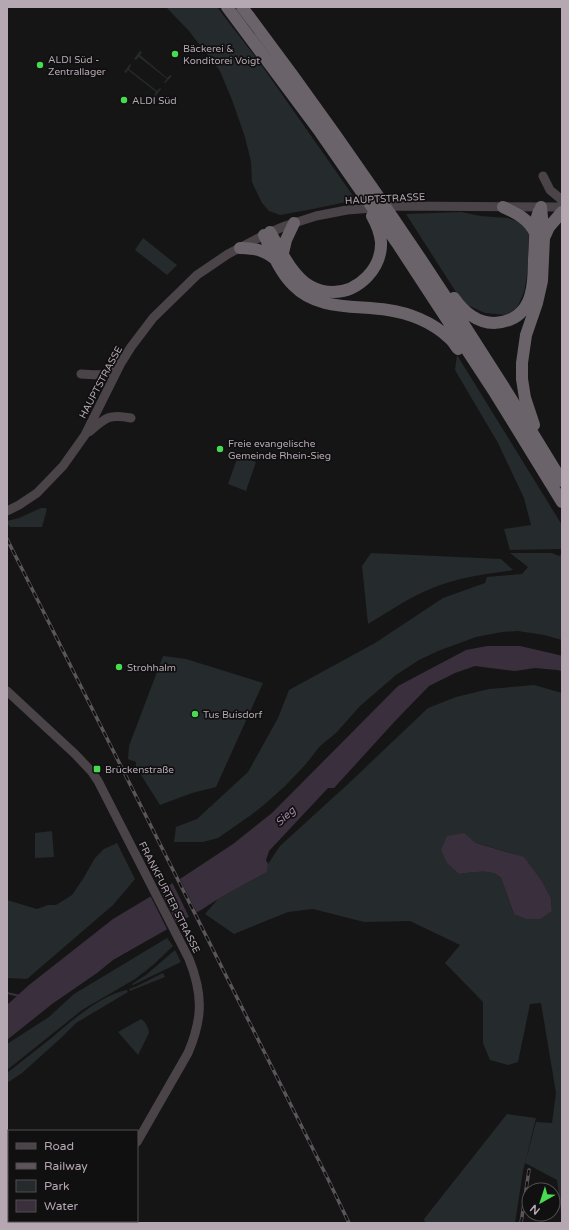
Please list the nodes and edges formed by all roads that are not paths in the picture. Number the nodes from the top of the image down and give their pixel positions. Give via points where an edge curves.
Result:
1 (227, 7) edge
2 (242, 7) edge
3 (543, 176) dead end
4 (356, 184) junction
5 (562, 200) edge
6 (503, 207) junction
7 (541, 207) junction
8 (562, 207) edge
9 (562, 212) edge
10 (294, 223) junction
11 (267, 234) junction
12 (539, 235) junction
13 (240, 248) junction
14 (279, 256) junction
15 (425, 265) junction
16 (121, 363) junction
17 (81, 374) dead end
18 (495, 393) junction
19 (131, 418) dead end
20 (85, 435) junction
21 (542, 448) junction
22 (562, 480) edge
23 (562, 502) edge
24 (7, 511) edge
25 (7, 691) edge
26 (138, 1140) edge

1 - 4 highway
2 - 15 highway via 330,127
3 - 5 main road via 550,190
4 - 14 highway via 359,195 374,220 380,242 380,253 375,266 360,284 338,292 319,290 309,286
4 - 18 highway
6 - 7 main road, HAUPTSTRASSE
6 - 10 main road, HAUPTSTRASSE via 360,208
6 - 12 highway via 520,216
7 - 8 main road, HAUPTSTRASSE
7 - 12 highway via 536,220
9 - 12 highway
10 - 11 main road, HAUPTSTRASSE
10 - 14 highway
11 - 13 main road, HAUPTSTRASSE
11 - 14 highway
12 - 15 highway via 530,300 518,315 510,320 491,323 471,316 459,306 438,275
12 - 21 highway via 542,281 526,335 522,379 525,398
13 - 14 highway via 258,249
13 - 16 main road, HAUPTSTRASSE via 192,280 152,318
14 - 18 highway via 284,274 303,294 314,300 406,314 431,325 448,337 467,359 486,388
15 - 21 highway
16 - 17 main road via 99,376
16 - 20 main road, HAUPTSTRASSE
18 - 23 highway
19 - 20 main road via 108,417
20 - 24 main road, HAUPTSTRASSE via 63,466 37,493
21 - 22 highway
25 - 26 main road, FRANKFURTER STRASSE via 75,754 98,781 196,976 200,1003 198,1025 193,1040

